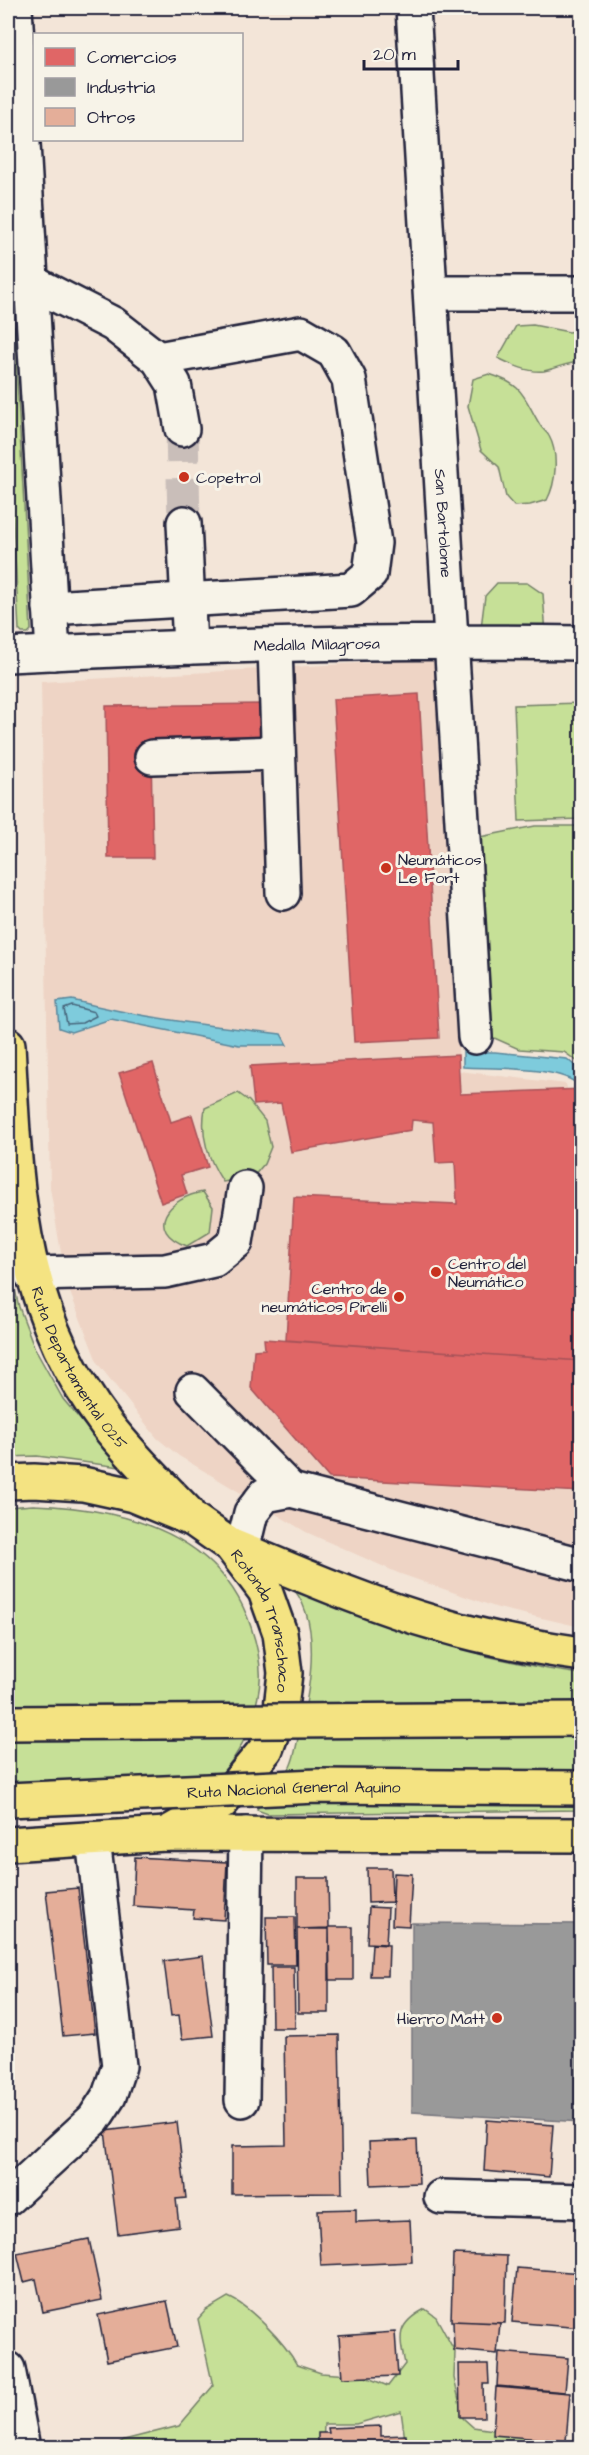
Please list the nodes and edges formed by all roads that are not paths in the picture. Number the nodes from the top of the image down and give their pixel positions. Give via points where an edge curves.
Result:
1 (15, 8) edge
2 (413, 8) edge
3 (19, 282) edge
4 (432, 293) junction
5 (582, 293) edge
6 (158, 359) junction
7 (182, 429) tunnel mouth
8 (184, 523) tunnel mouth
9 (188, 600) junction
10 (50, 608) junction
11 (451, 641) junction
12 (582, 643) edge
13 (274, 646) junction
14 (190, 647) junction
15 (53, 652) junction
16 (8, 655) edge
17 (277, 753) junction
18 (152, 758) dead end
19 (283, 893) dead end
20 (475, 1037) dead end
21 (8, 1045) edge
22 (245, 1188) dead end
23 (32, 1274) junction
24 (193, 1391) dead end
25 (8, 1482) edge
26 (291, 1490) junction
27 (194, 1520) junction
28 (236, 1548) junction
29 (582, 1564) edge
30 (582, 1654) edge
31 (582, 1719) edge
32 (8, 1723) edge
33 (582, 1788) edge
34 (8, 1800) edge
35 (166, 1833) junction
36 (246, 1834) junction
37 (582, 1834) edge
38 (93, 1839) junction
39 (8, 1844) edge
40 (242, 2100) dead end
41 (441, 2197) dead end
42 (8, 2198) edge
43 (582, 2201) edge
44 (8, 2369) edge
45 (23, 2448) edge

1 - 3 street
2 - 4 street, San Bartolome
3 - 6 street via 113,324
3 - 10 street
4 - 5 street
4 - 11 street, San Bartolome
6 - 7 street via 174,384
6 - 9 street via 302,333 334,352 349,379 374,543 370,574 351,590
8 - 9 street
9 - 10 street
9 - 14 street
10 - 15 street
11 - 12 street, Medalla Milagrosa
11 - 13 street, Medalla Milagrosa
11 - 20 street, San Bartolome
13 - 14 street, Medalla Milagrosa
13 - 17 street
14 - 15 street, Medalla Milagrosa
15 - 16 street, Medalla Milagrosa
17 - 18 street
17 - 19 street
21 - 23 highway, Ruta Departamental 025 via 15,1166
22 - 23 street via 236,1242 214,1260 165,1271
23 - 27 highway, Ruta Departamental 025 via 50,1326 76,1381 108,1426
24 - 26 street
25 - 27 highway, Rotonda Transchaco via 83,1485 133,1495
26 - 28 street via 265,1495 251,1513
26 - 29 street
27 - 28 highway, Rotonda Transchaco
28 - 30 highway via 346,1593 438,1624 521,1645
28 - 35 highway, Rotonda Transchaco via 265,1592 280,1634 285,1673 281,1708 266,1749 221,1803
31 - 32 highway, bridge
33 - 34 highway, Ruta Nacional General Aquino, bridge via 317,1786
35 - 36 highway
35 - 38 highway, Rotonda Transchaco
36 - 37 highway
36 - 40 street
38 - 39 highway, Rotonda Transchaco
38 - 42 street via 119,2066 109,2096 94,2119
41 - 43 street
44 - 45 street

